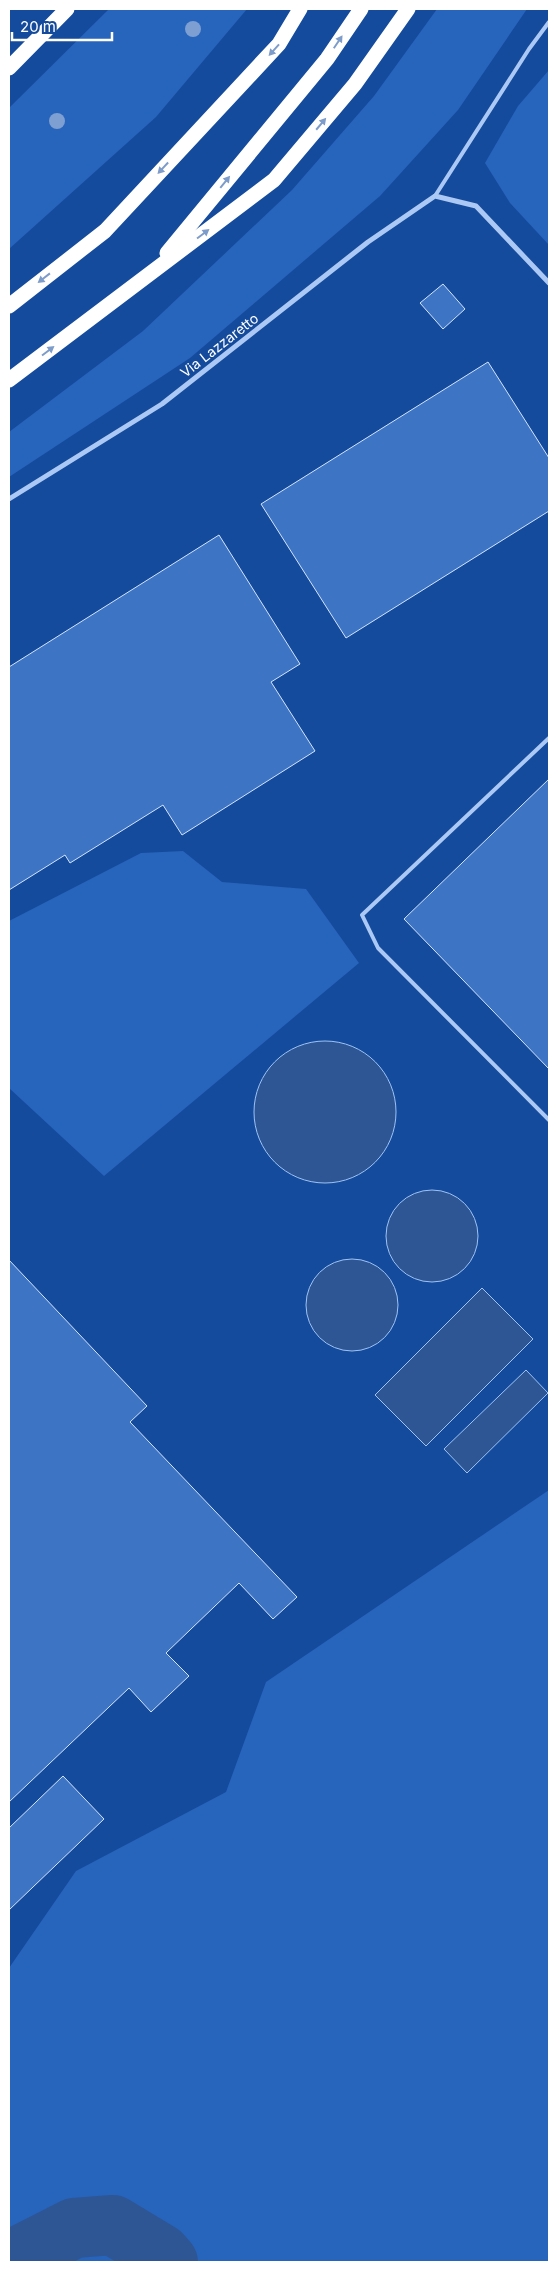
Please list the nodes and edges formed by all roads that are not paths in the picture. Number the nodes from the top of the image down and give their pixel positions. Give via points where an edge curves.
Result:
1 (67, 9) edge
2 (300, 9) edge
3 (361, 9) edge
4 (408, 9) edge
5 (549, 22) edge
6 (9, 68) edge
7 (435, 196) junction
8 (150, 274) junction
9 (549, 283) edge
10 (9, 306) edge
11 (9, 380) edge
12 (9, 499) edge
13 (549, 738) edge
14 (549, 1120) edge

1 - 6 highway
2 -> 10 highway via 279,44 105,231
8 -> 3 highway via 327,59
8 -> 4 highway via 274,180 354,84
5 - 7 lane via 528,49
7 - 9 street via 476,206
7 - 12 street, Via Lazzaretto via 368,242 162,404
11 -> 8 highway
13 - 14 lane via 362,915 378,948

